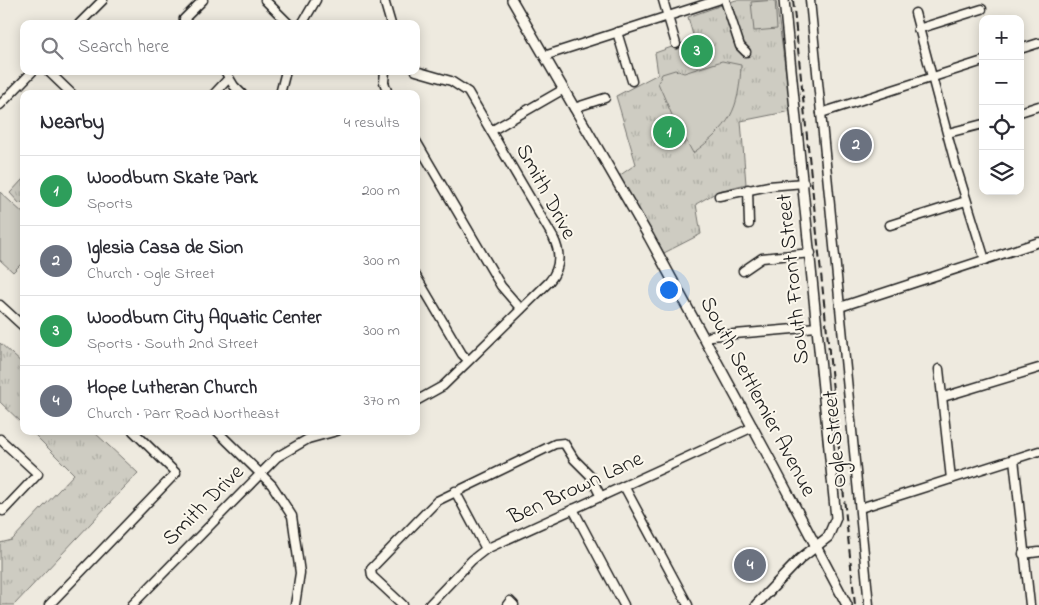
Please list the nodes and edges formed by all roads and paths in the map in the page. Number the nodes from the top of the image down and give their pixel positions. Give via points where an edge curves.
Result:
1 (103, 0) edge
2 (203, 0) edge
3 (265, 0) edge
4 (316, 0) edge
5 (384, 0) edge
6 (512, 0) edge
7 (664, 0) edge
8 (717, 0) edge
9 (725, 0) edge
10 (784, 0) edge
11 (810, 0) edge
12 (982, 9) dead end
13 (915, 13) dead end
14 (669, 16) junction
15 (83, 20) edge
16 (188, 20) edge
17 (285, 20) edge
18 (304, 20) edge
19 (390, 20) edge
20 (918, 29) junction
21 (617, 32) junction
22 (1039, 43) edge
23 (676, 44) dead end
24 (1024, 48) edge
25 (746, 52) dead end
26 (544, 56) junction
27 (979, 62) edge
28 (420, 72) edge
29 (29, 75) edge
30 (52, 75) edge
31 (227, 75) edge
32 (285, 75) edge
33 (385, 75) edge
34 (931, 77) junction
35 (632, 81) dead end
36 (564, 89) junction
37 (68, 90) edge
38 (217, 90) edge
39 (239, 90) edge
40 (281, 90) edge
41 (387, 90) edge
42 (605, 98) dead end
43 (0, 105) edge
44 (1039, 106) edge
45 (574, 108) junction
46 (1024, 111) edge
47 (821, 114) junction
48 (979, 125) edge
49 (491, 131) junction
50 (948, 133) junction
51 (420, 148) edge
52 (804, 182) junction
53 (748, 189) junction
54 (719, 196) dead end
55 (966, 201) junction
56 (749, 224) dead end
57 (890, 225) dead end
58 (1039, 242) edge
59 (811, 253) junction
60 (985, 260) junction
61 (743, 272) dead end
62 (420, 283) edge
63 (0, 305) edge
64 (840, 307) junction
65 (521, 309) junction
66 (20, 324) edge
67 (817, 327) junction
68 (705, 340) junction
69 (468, 360) junction
70 (1039, 368) edge
71 (939, 369) dead end
72 (943, 397) junction
73 (420, 399) edge
74 (753, 427) junction
75 (137, 435) edge
76 (221, 435) edge
77 (322, 435) edge
78 (0, 439) edge
79 (1039, 451) edge
80 (1014, 459) junction
81 (261, 473) junction
82 (951, 479) junction
83 (624, 486) junction
84 (455, 491) junction
85 (601, 497) junction
86 (0, 508) edge
87 (860, 508) junction
88 (573, 509) junction
89 (816, 546) junction
90 (486, 549) junction
91 (1039, 552) edge
92 (1023, 554) junction
93 (49, 605) edge
94 (132, 605) edge
95 (295, 605) edge
96 (403, 605) edge
97 (429, 605) edge
98 (624, 605) edge
99 (688, 605) edge
100 (756, 605) edge
101 (847, 605) edge
102 (869, 605) edge
103 (1030, 605) edge

1 - 15 street
2 - 16 street
3 - 17 street
4 - 18 street
5 - 19 street
6 - 26 main road, South Settlemier Avenue
7 - 14 street
8 - 14 street
9 - 25 street via 740,46
10 - 52 main road, South Front Street
11 - 47 street, Ogle Street
12 - 20 street
13 - 20 street
14 - 21 street
14 - 23 street
20 - 34 street
21 - 26 street
21 - 35 street
22 - 24 street
26 - 36 main road, South Settlemier Avenue
27 - 34 street
28 - 49 street, Smith Drive via 451,81 465,89
29 - 43 street
30 - 37 street
31 - 38 street
31 - 39 street
32 - 40 street
33 - 41 street
34 - 47 street
34 - 50 street
36 - 45 main road, South Settlemier Avenue
36 - 49 street
42 - 45 street
44 - 46 street
45 - 68 main road, South Settlemier Avenue
47 - 64 street, Ogle Street
48 - 50 street
49 - 65 street, Smith Drive via 559,252 558,268 552,278
50 - 55 street
51 - 65 street via 501,286
52 - 53 street
52 - 59 main road, South Front Street
53 - 54 street
53 - 56 street
55 - 57 street
55 - 60 street
58 - 60 street
59 - 61 street via 762,258
59 - 67 main road, South Front Street
60 - 64 street
62 - 69 street
63 - 66 street
64 - 87 street, Ogle Street
65 - 69 street, Smith Drive
67 - 68 street via 711,336
67 - 89 main road, South Front Street via 836,512 830,533
68 - 74 main road, South Settlemier Avenue
69 - 73 street, Smith Drive via 443,386
70 - 72 street
71 - 72 street
72 - 82 street
74 - 83 street, Ben Brown Lane
74 - 89 main road, South Settlemier Avenue
75 - 93 street via 176,473
76 - 81 street
77 - 81 street, Smith Drive via 288,448
78 - 86 street via 38,474 3,511
79 - 80 street
80 - 82 street
80 - 92 street
81 - 94 street, Smith Drive
81 - 95 street via 283,499 292,516 300,573
82 - 87 street
83 - 85 street, Ben Brown Lane
83 - 99 street
84 - 85 street via 555,444 564,443 590,475
84 - 90 street
84 - 96 street via 420,516 372,566 370,573
85 - 88 street, Ben Brown Lane
87 - 102 street, Ogle Street
88 - 90 street, Ben Brown Lane
88 - 98 street
89 - 100 main road, South Front Street
89 - 101 main road, South Settlemier Avenue
90 - 97 street, Ben Brown Lane
91 - 92 street
92 - 103 street

